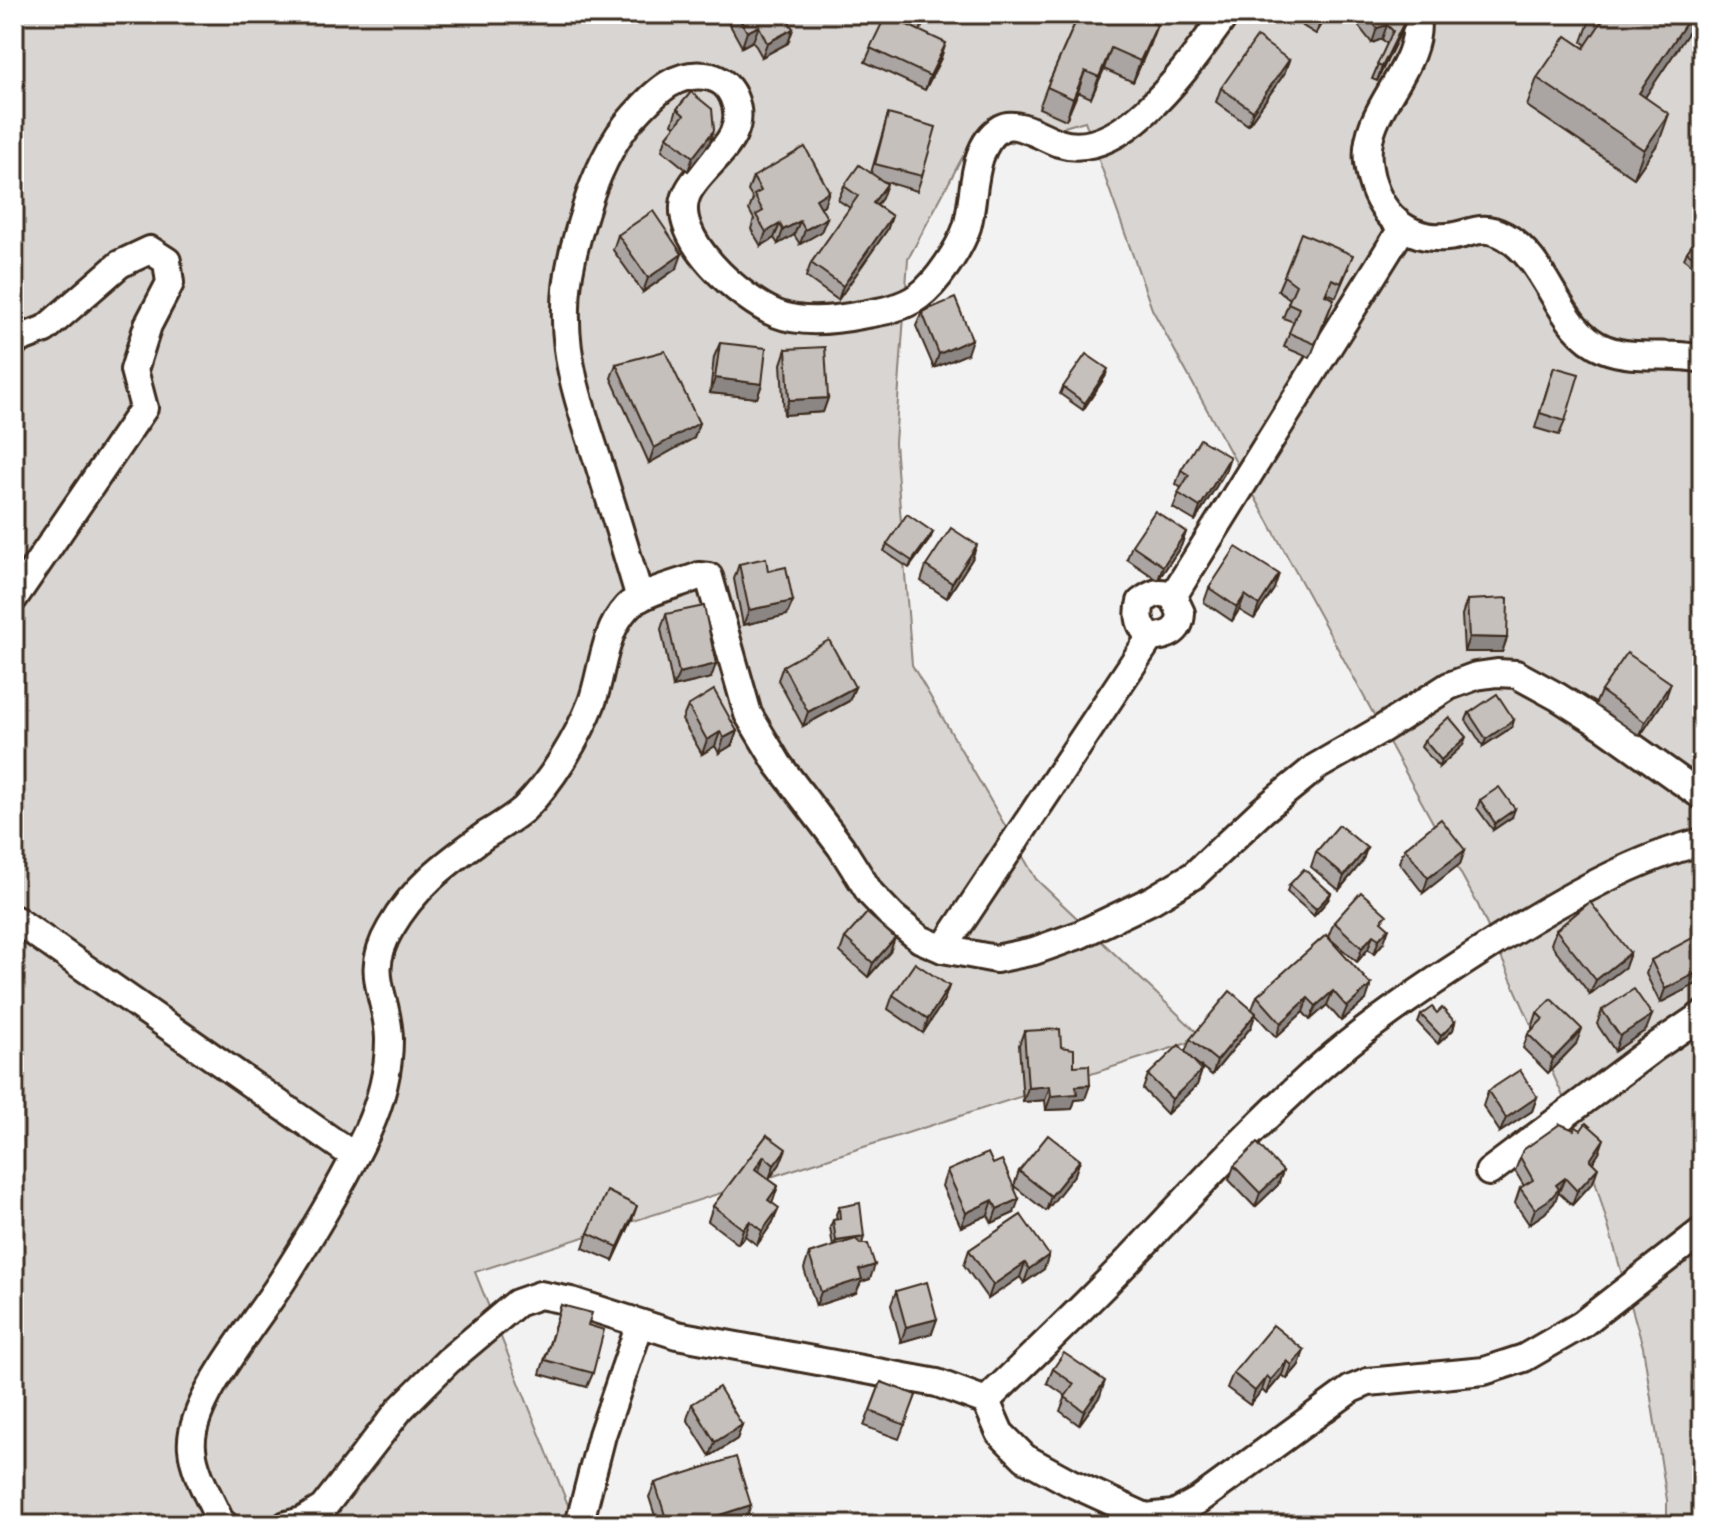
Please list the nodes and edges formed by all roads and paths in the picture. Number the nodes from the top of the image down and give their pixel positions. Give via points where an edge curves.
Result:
1 (1226, 14) edge
2 (1416, 14) edge
3 (1403, 227) junction
4 (14, 341) edge
5 (1702, 359) edge
6 (14, 598) edge
7 (640, 598) junction
8 (1702, 796) edge
9 (1702, 842) edge
10 (14, 922) edge
11 (943, 949) junction
12 (1702, 1015) edge
13 (354, 1156) junction
14 (1489, 1172) dead end
15 (1702, 1231) edge
16 (640, 1324) junction
17 (986, 1401) junction
18 (220, 1524) edge
19 (286, 1525) edge
20 (579, 1525) edge

1 - 7 street via 1151,107 1108,137 1089,146 1064,144 1011,125 1000,128 983,151 967,227 953,256 919,296 854,317 808,320 777,314 733,286 696,247 685,217 686,195 733,137 738,108 729,87 717,78 692,74 665,85 630,120 593,183 572,252 566,308 573,384
2 - 3 street via 1418,33 1373,125 1368,160 1376,193 1391,219
3 - 5 street via 1447,237 1478,228 1505,236 1526,256 1579,332 1601,348 1621,355
3 - 11 street via 1173,596 1181,613 1177,627 1169,635 1150,638
4 - 6 street via 45,329 120,264 150,250 167,261 170,283 148,325 134,370 144,408
7 - 11 street via 709,577 748,714 778,764 870,893 920,939
7 - 13 street via 616,622 592,701 565,755 523,809 419,886 390,929 376,974 389,1038 385,1089
8 - 11 street via 1605,727 1516,674 1476,676 1449,686 1316,767 1194,875 1152,900 1034,951 996,959
9 - 17 street via 1645,862 1544,911 1352,1041 1215,1168
10 - 13 street
12 - 14 street
13 - 18 street via 194,1424 192,1448
15 - 17 street via 1581,1325 1524,1358 1484,1371 1377,1381 1351,1389 1233,1478 1174,1514 1146,1517 1025,1458 1000,1433
16 - 17 street via 703,1341 937,1383
16 - 19 street via 540,1295 517,1303 400,1409 323,1508
16 - 20 street via 602,1435

